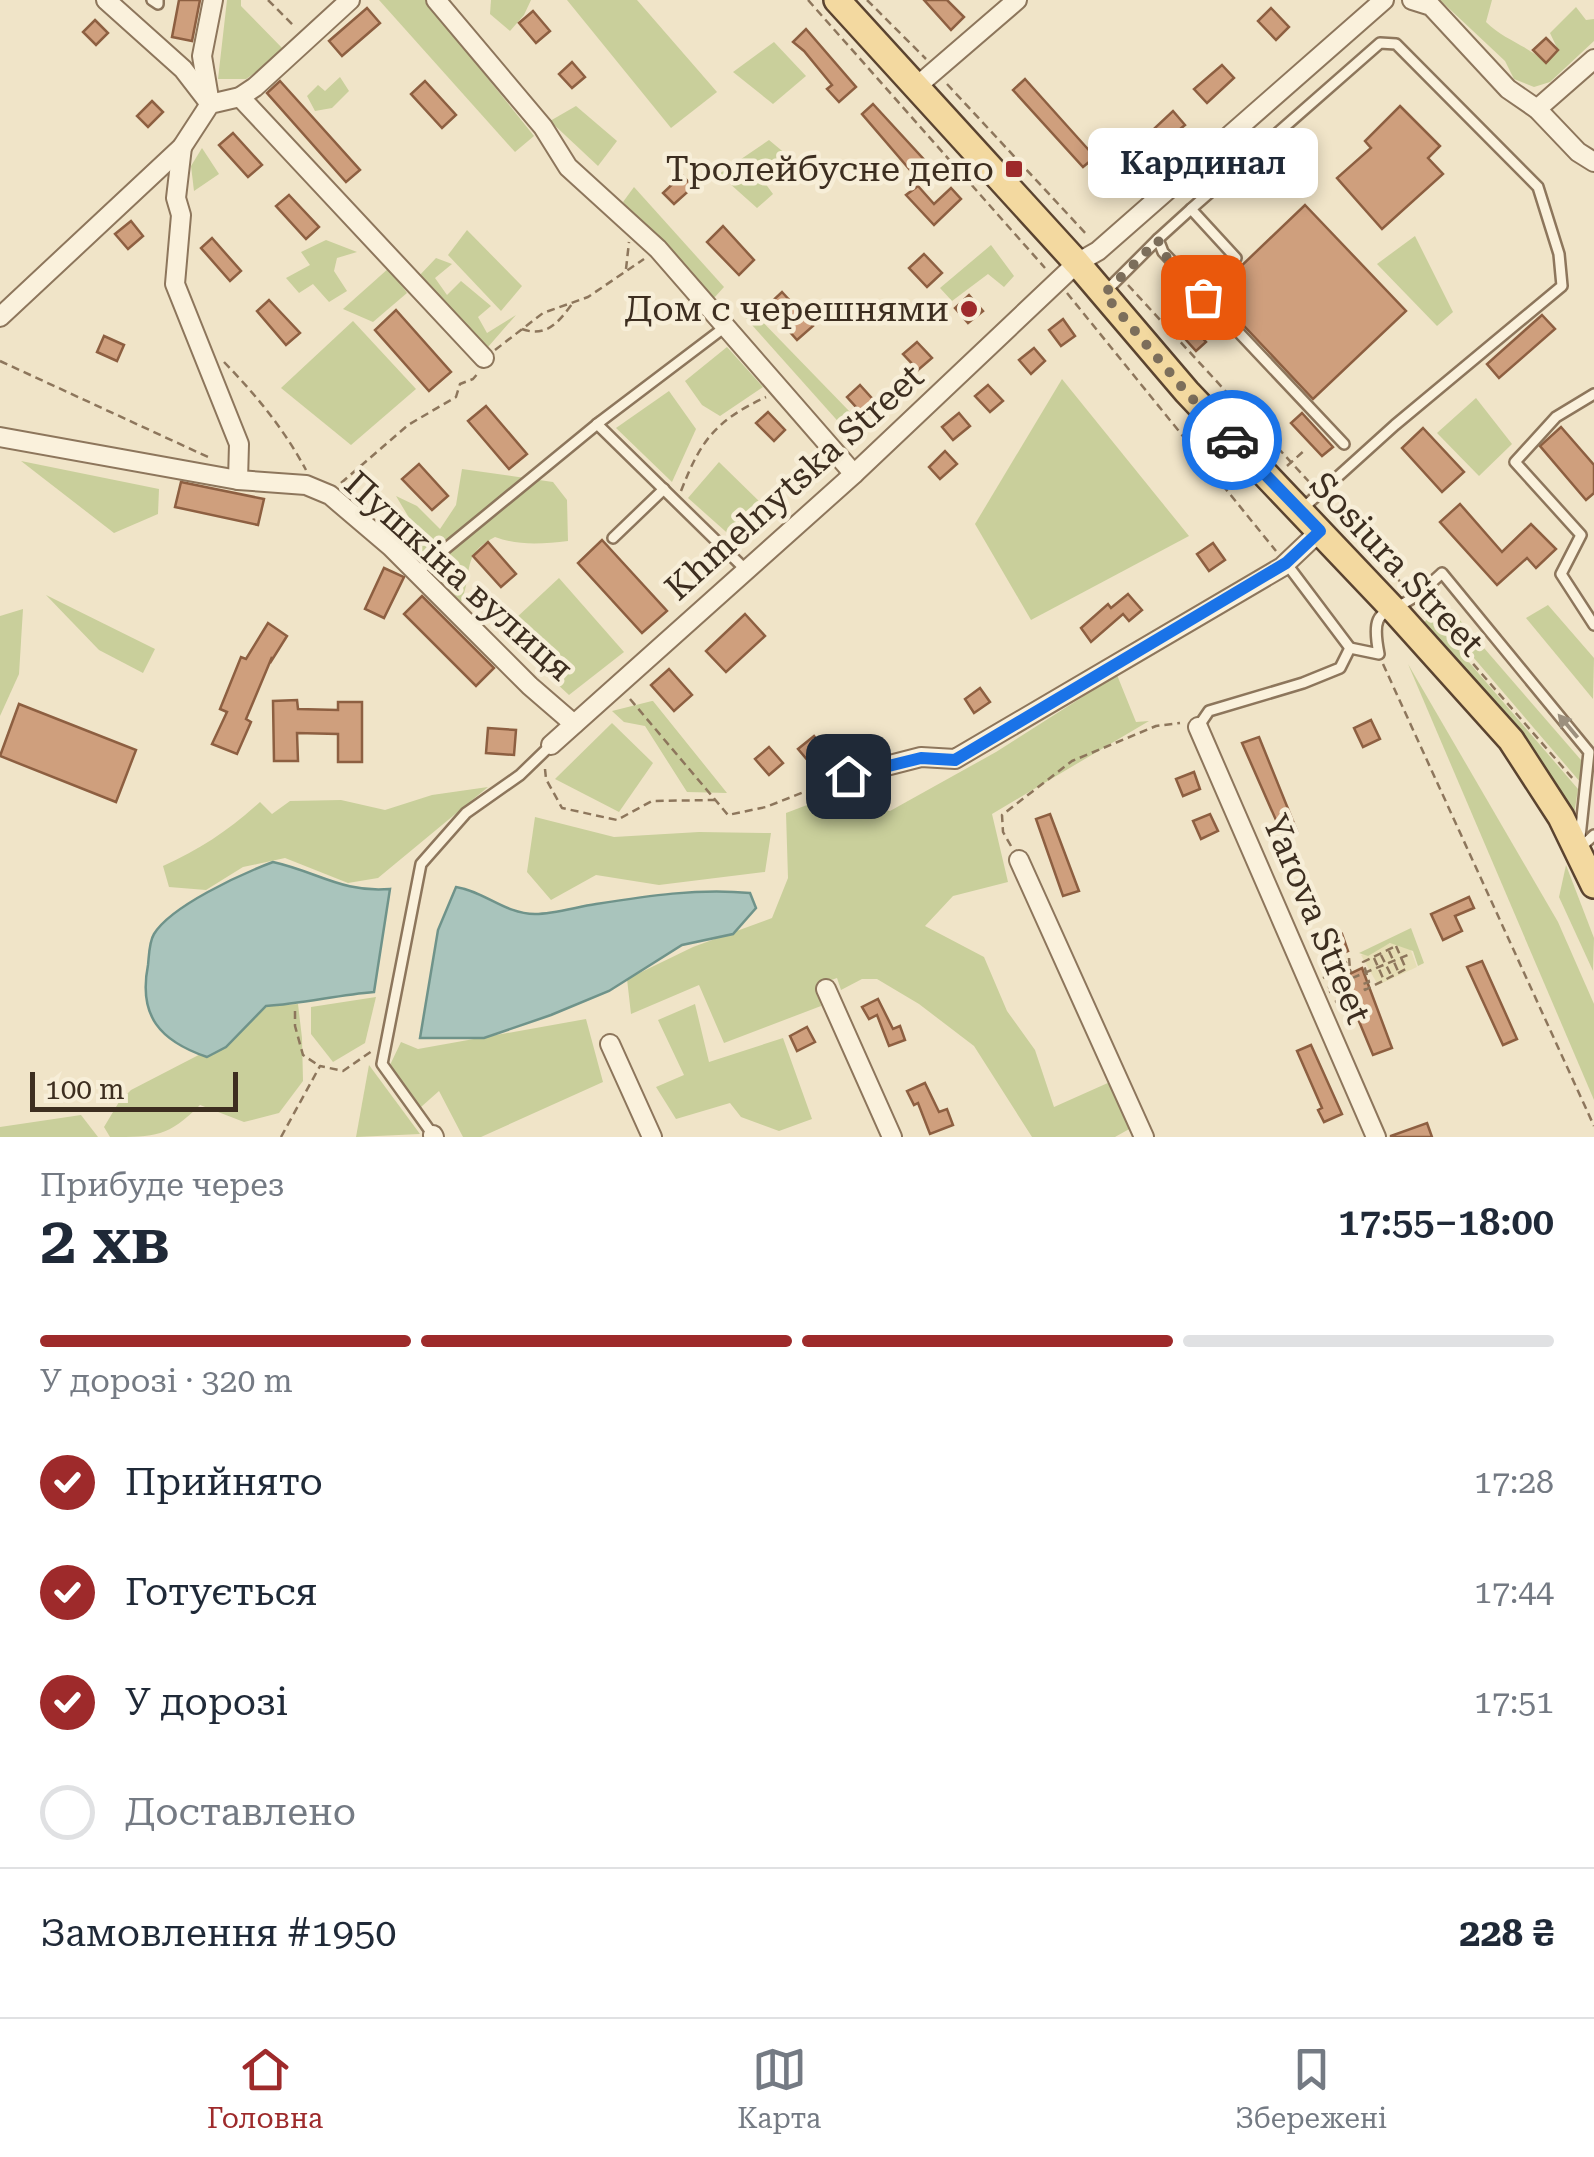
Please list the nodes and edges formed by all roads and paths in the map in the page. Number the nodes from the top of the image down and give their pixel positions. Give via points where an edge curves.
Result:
1 (106, 0) edge
2 (213, 0) edge
3 (268, 0) edge
4 (350, 0) edge
5 (436, 0) edge
6 (838, 0) edge
7 (868, 0) edge
8 (1017, 0) edge
9 (1384, 0) edge
10 (1412, 0) edge
11 (308, 38) junction
12 (1594, 59) edge
13 (925, 79) junction
14 (240, 96) junction
15 (210, 104) junction
16 (1537, 109) junction
17 (182, 146) junction
18 (1594, 162) edge
19 (1191, 208) junction
20 (633, 226) junction
21 (1158, 240) junction
22 (658, 249) junction
23 (1088, 257) junction
24 (1236, 258) dead end
25 (626, 271) junction
26 (1112, 285) junction
27 (573, 303) junction
28 (0, 317) edge
29 (725, 327) junction
30 (519, 328) junction
31 (220, 358) dead end
32 (484, 358) junction
33 (0, 361) edge
34 (780, 390) junction
35 (1594, 394) edge
36 (597, 424) junction
37 (0, 437) edge
38 (1344, 444) dead end
39 (1306, 449) dead end
40 (209, 458) dead end
41 (1291, 462) junction
42 (854, 474) junction
43 (238, 480) junction
44 (1271, 480) junction
45 (664, 490) junction
46 (320, 491) junction
47 (676, 502) junction
48 (1310, 502) junction
49 (1320, 531) junction
50 (613, 538) dead end
51 (1286, 563) junction
52 (746, 570) junction
53 (417, 572) junction
54 (1403, 602) junction
55 (1594, 625) edge
56 (1350, 648) junction
57 (1378, 654) junction
58 (620, 684) junction
59 (574, 724) junction
60 (1198, 727) junction
61 (548, 748) junction
62 (848, 776) joint
63 (1585, 793) junction
64 (716, 800) junction
65 (1586, 842) edge
66 (1019, 860) joint
67 (1594, 885) edge
68 (1388, 950) junction
69 (1380, 954) junction
70 (1410, 954) dead end
71 (1374, 958) junction
72 (1401, 958) junction
73 (1394, 961) junction
74 (1386, 965) junction
75 (1360, 966) dead end
76 (1379, 968) junction
77 (1350, 970) junction
78 (1334, 972) junction
79 (1369, 972) junction
80 (1398, 972) junction
81 (1363, 974) junction
82 (1391, 976) junction
83 (1354, 978) junction
84 (1384, 979) junction
85 (1341, 983) junction
86 (1335, 988) junction
87 (826, 989) dead end
88 (295, 1011) dead end
89 (386, 1042) junction
90 (610, 1044) dead end
91 (320, 1066) junction
92 (1594, 1126) edge
93 (433, 1136) edge
94 (281, 1137) edge
95 (652, 1137) edge
96 (892, 1137) edge
97 (1144, 1137) edge
98 (1376, 1137) edge

1 - 15 street
2 - 15 street via 202,56
3 - 11 path
4 - 11 street
5 - 20 street via 543,127 568,168
6 - 13 main road, Sosiura Street
7 - 13 path
8 - 13 street
9 - 23 street, Khmelnytska Street
10 - 16 street via 1431,6 1508,90
11 - 14 street
12 - 16 street
13 - 23 main road, Sosiura Street
13 - 23 path via 1088,235
14 - 15 street
14 - 32 street
15 - 17 street
16 - 18 street
17 - 28 street
17 - 43 street via 176,284 239,444
19 - 21 lane
19 - 24 lane
19 - 48 lane via 1380,43 1396,44 1538,187 1562,286
20 - 22 street
20 - 25 path
21 - 26 lane
21 - 38 lane via 1174,266
22 - 25 path
22 - 29 street
23 - 26 main road, Sosiura Street
23 - 42 street, Khmelnytska Street
25 - 27 path
26 - 41 path
26 - 44 main road, Sosiura Street via 1186,392
27 - 30 path
27 - 30 path via 546,331
29 - 34 street
29 - 36 lane
30 - 32 path
31 - 46 path via 292,443
32 - 46 path via 456,397 408,425 348,479
33 - 40 path
34 - 42 street
34 - 47 path via 735,412 705,439
35 - 55 lane via 1556,417 1515,462 1581,535 1560,574
36 - 45 lane
36 - 53 lane
37 - 43 street, Пушкіна вулиця
39 - 41 path
41 - 44 path
41 - 48 path
42 - 52 street, Khmelnytska Street
43 - 46 street, Пушкіна вулиця
44 - 48 main road, Sosiura Street
45 - 47 lane
45 - 50 lane
46 - 53 street, Пушкіна вулиця
47 - 52 lane
48 - 49 main road, Sosiura Street
48 - 54 path
49 - 51 street
49 - 54 main road, Sosiura Street
51 - 56 lane
51 - 62 street via 955,760 921,758
52 - 58 street, Khmelnytska Street
53 - 59 street, Пушкіна вулиця
54 - 57 lane via 1378,618
54 - 63 path
63 -> 54 lane via 1590,752 1442,573
54 - 65 main road, Sosiura Street
56 - 57 lane
56 - 60 lane via 1340,668 1209,711
57 - 92 path
58 - 59 street, Khmelnytska Street
58 - 64 path
59 - 61 street, Khmelnytska Street
60 - 66 path via 1156,726 1072,760 1002,816
60 - 98 street, Yarova Street
61 - 64 path via 546,779 562,808 617,820 652,801
61 - 89 lane via 466,813 421,864
62 - 64 path via 728,815
63 - 65 lane
65 - 67 main road, Sosiura Street
66 - 97 street
68 - 69 path
68 - 72 path via 1396,946
68 - 73 path
69 - 71 path
69 - 74 path
70 - 72 path
71 - 76 path
71 - 79 path via 1363,962
72 - 73 path
72 - 80 path via 1406,968
73 - 74 path
73 - 80 path
74 - 76 path
74 - 82 path
75 - 81 path
76 - 79 path
76 - 84 path
77 - 78 path
77 - 78 path via 1348,960
77 - 83 path
78 - 85 path
78 - 86 path
78 - 86 path via 1323,978 1327,989
79 - 81 path
79 - 84 path via 1372,982
80 - 82 path
81 - 83 path
82 - 84 path
83 - 85 path
85 - 86 path
86 - 86 path via 1342,987 1346,998 1334,1002 1329,992
87 - 96 street
88 - 91 path via 303,1055
89 - 91 path via 343,1071
89 - 93 lane via 382,1064
90 - 95 street
91 - 94 path

